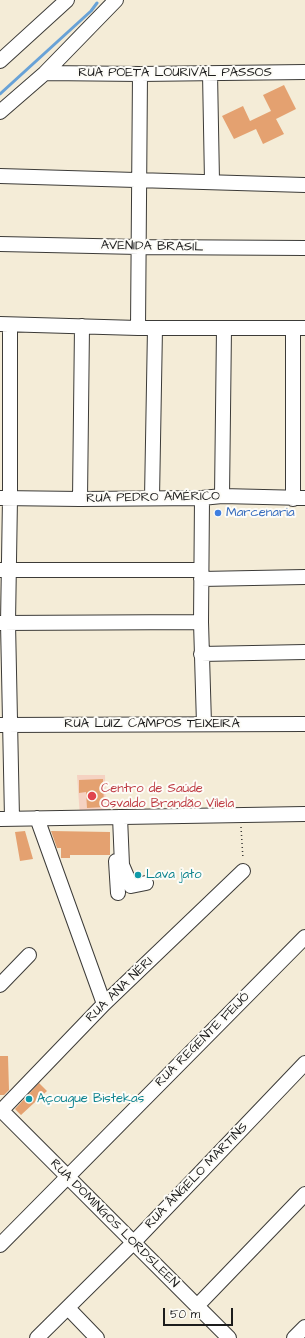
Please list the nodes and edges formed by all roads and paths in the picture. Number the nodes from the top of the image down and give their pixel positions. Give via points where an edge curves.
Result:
1 (67, 0) edge
2 (116, 0) edge
3 (0, 61) edge
4 (305, 72) edge
5 (44, 73) junction
6 (210, 73) junction
7 (140, 74) junction
8 (0, 112) edge
9 (0, 176) edge
10 (139, 180) junction
11 (212, 181) junction
12 (305, 184) edge
13 (0, 244) edge
14 (139, 247) junction
15 (305, 248) edge
16 (5, 324) edge
17 (82, 326) junction
18 (138, 328) junction
19 (155, 328) junction
20 (224, 328) junction
21 (299, 328) edge
22 (222, 496) junction
23 (5, 498) edge
24 (152, 498) junction
25 (202, 498) junction
26 (299, 498) edge
27 (80, 499) junction
28 (4, 570) edge
29 (201, 574) junction
30 (305, 577) edge
31 (201, 622) junction
32 (4, 623) edge
33 (305, 652) edge
34 (201, 654) junction
35 (204, 724) junction
36 (305, 724) edge
37 (5, 725) edge
38 (305, 814) edge
39 (241, 815) junction
40 (117, 817) junction
41 (6, 818) edge
42 (37, 818) junction
43 (243, 871) joint
44 (146, 883) dead end
45 (118, 893) dead end
46 (305, 937) edge
47 (29, 954) dead end
48 (0, 985) edge
49 (104, 1004) junction
50 (305, 1063) edge
51 (0, 1111) edge
52 (67, 1177) junction
53 (305, 1194) edge
54 (134, 1242) junction
55 (0, 1245) edge
56 (197, 1306) junction
57 (68, 1308) junction
58 (305, 1326) edge
59 (37, 1338) edge
60 (97, 1338) edge
61 (228, 1338) edge
62 (294, 1338) edge

1 - 3 street
2 - 5 street
4 - 6 street, RUA POETA LOURIVAL PASSOS
5 - 7 street, RUA POETA LOURIVAL PASSOS
5 - 8 street
6 - 7 street, RUA POETA LOURIVAL PASSOS
6 - 11 street
7 - 10 street
9 - 10 street
10 - 11 street
10 - 14 street
11 - 12 street
13 - 14 street, AVENIDA BRASIL
14 - 15 street, AVENIDA BRASIL
14 - 18 street
16 - 17 street
16 - 23 street
17 - 18 street
17 - 27 street
18 - 19 street
19 - 20 street
19 - 24 street
20 - 21 street
20 - 22 street
21 - 26 street
22 - 25 street, RUA PEDRO AMÉRICO
22 - 26 street, RUA PEDRO AMÉRICO
23 - 27 street, RUA PEDRO AMÉRICO
23 - 28 street
24 - 25 street, RUA PEDRO AMÉRICO
24 - 27 street, RUA PEDRO AMÉRICO
25 - 29 street
28 - 29 street
28 - 32 street
29 - 30 street
29 - 31 street
31 - 32 street
31 - 34 street
32 - 37 street
33 - 34 street
34 - 35 street
35 - 36 street, RUA LUIZ CAMPOS TEIXEIRA
35 - 37 street, RUA LUIZ CAMPOS TEIXEIRA
37 - 41 street
38 - 39 street
39 - 40 street
39 - 43 path
40 - 42 street
40 - 44 street via 122,865 131,886
40 - 45 street via 113,832
41 - 42 street
42 - 49 street
43 - 49 street, RUA ANA NÉRI
46 - 52 street, RUA REGENTE FEIJÓ
47 - 48 street
49 - 51 street, RUA ANA NÉRI
50 - 54 street, RUA ÂNGELO MARTINS
51 - 52 street, RUA DOMINGOS LORDSLEEN
52 - 54 street, RUA DOMINGOS LORDSLEEN
52 - 55 street, RUA REGENTE FEIJÓ
53 - 56 street
54 - 56 street, RUA DOMINGOS LORDSLEEN
54 - 57 street, RUA ÂNGELO MARTINS
56 - 61 street, RUA DOMINGOS LORDSLEEN
57 - 59 street, RUA ÂNGELO MARTINS
57 - 60 street
58 - 62 street

